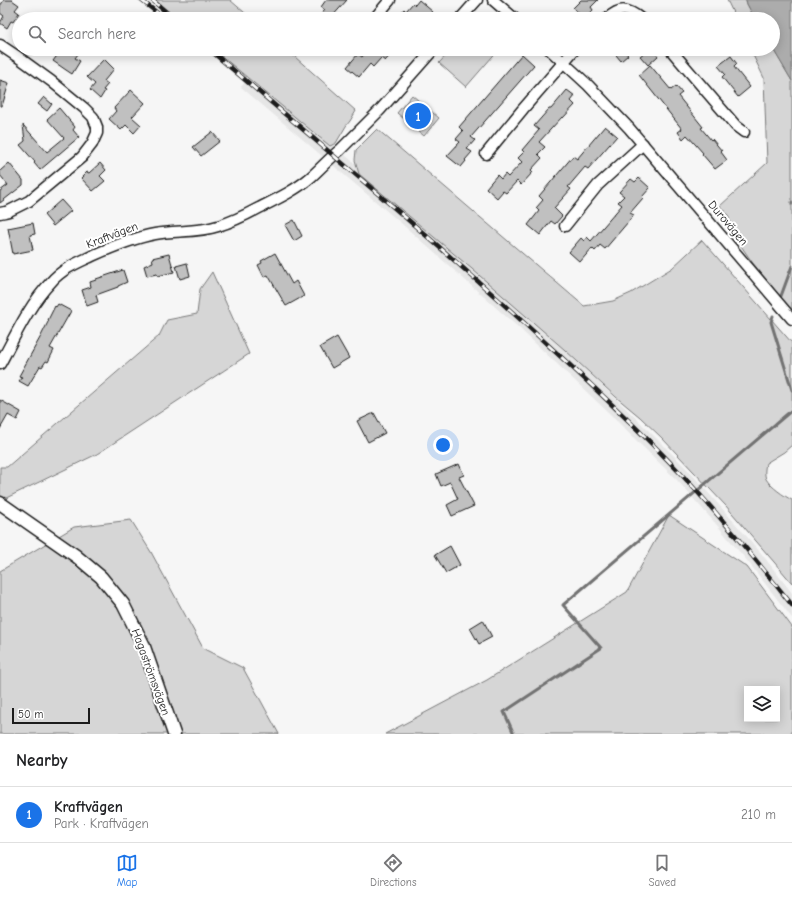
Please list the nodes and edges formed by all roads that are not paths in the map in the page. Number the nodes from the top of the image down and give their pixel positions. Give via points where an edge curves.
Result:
1 (390, 0) edge
2 (477, 0) edge
3 (493, 0) edge
4 (380, 12) edge
5 (466, 12) edge
6 (507, 12) edge
7 (619, 12) edge
8 (633, 12) edge
9 (0, 45) edge
10 (12, 53) edge
11 (16, 56) edge
12 (428, 56) edge
13 (557, 56) edge
14 (569, 56) edge
15 (676, 56) edge
16 (564, 62) junction
17 (744, 132) dead end
18 (643, 144) junction
19 (486, 154) dead end
20 (0, 212) edge
21 (565, 226) dead end
22 (792, 319) edge
23 (0, 364) edge
24 (0, 503) edge
25 (174, 734) edge

1 - 4 street
2 - 5 street
3 - 6 street
7 - 8 street
9 - 10 street
11 - 20 street via 84,108 97,127 92,144 82,157 30,201
12 - 23 street, Kraftvägen via 340,150 293,190 236,220 200,230 155,234 127,242 74,264 60,273 33,304
13 - 16 street, Durovägen
14 - 16 street
15 - 17 street
16 - 18 street, Durovägen via 606,102
16 - 19 street
18 - 21 street via 598,185
18 - 22 street, Durovägen
24 - 25 street, Hagaströmsvägen via 76,556 101,577 123,604 142,644

